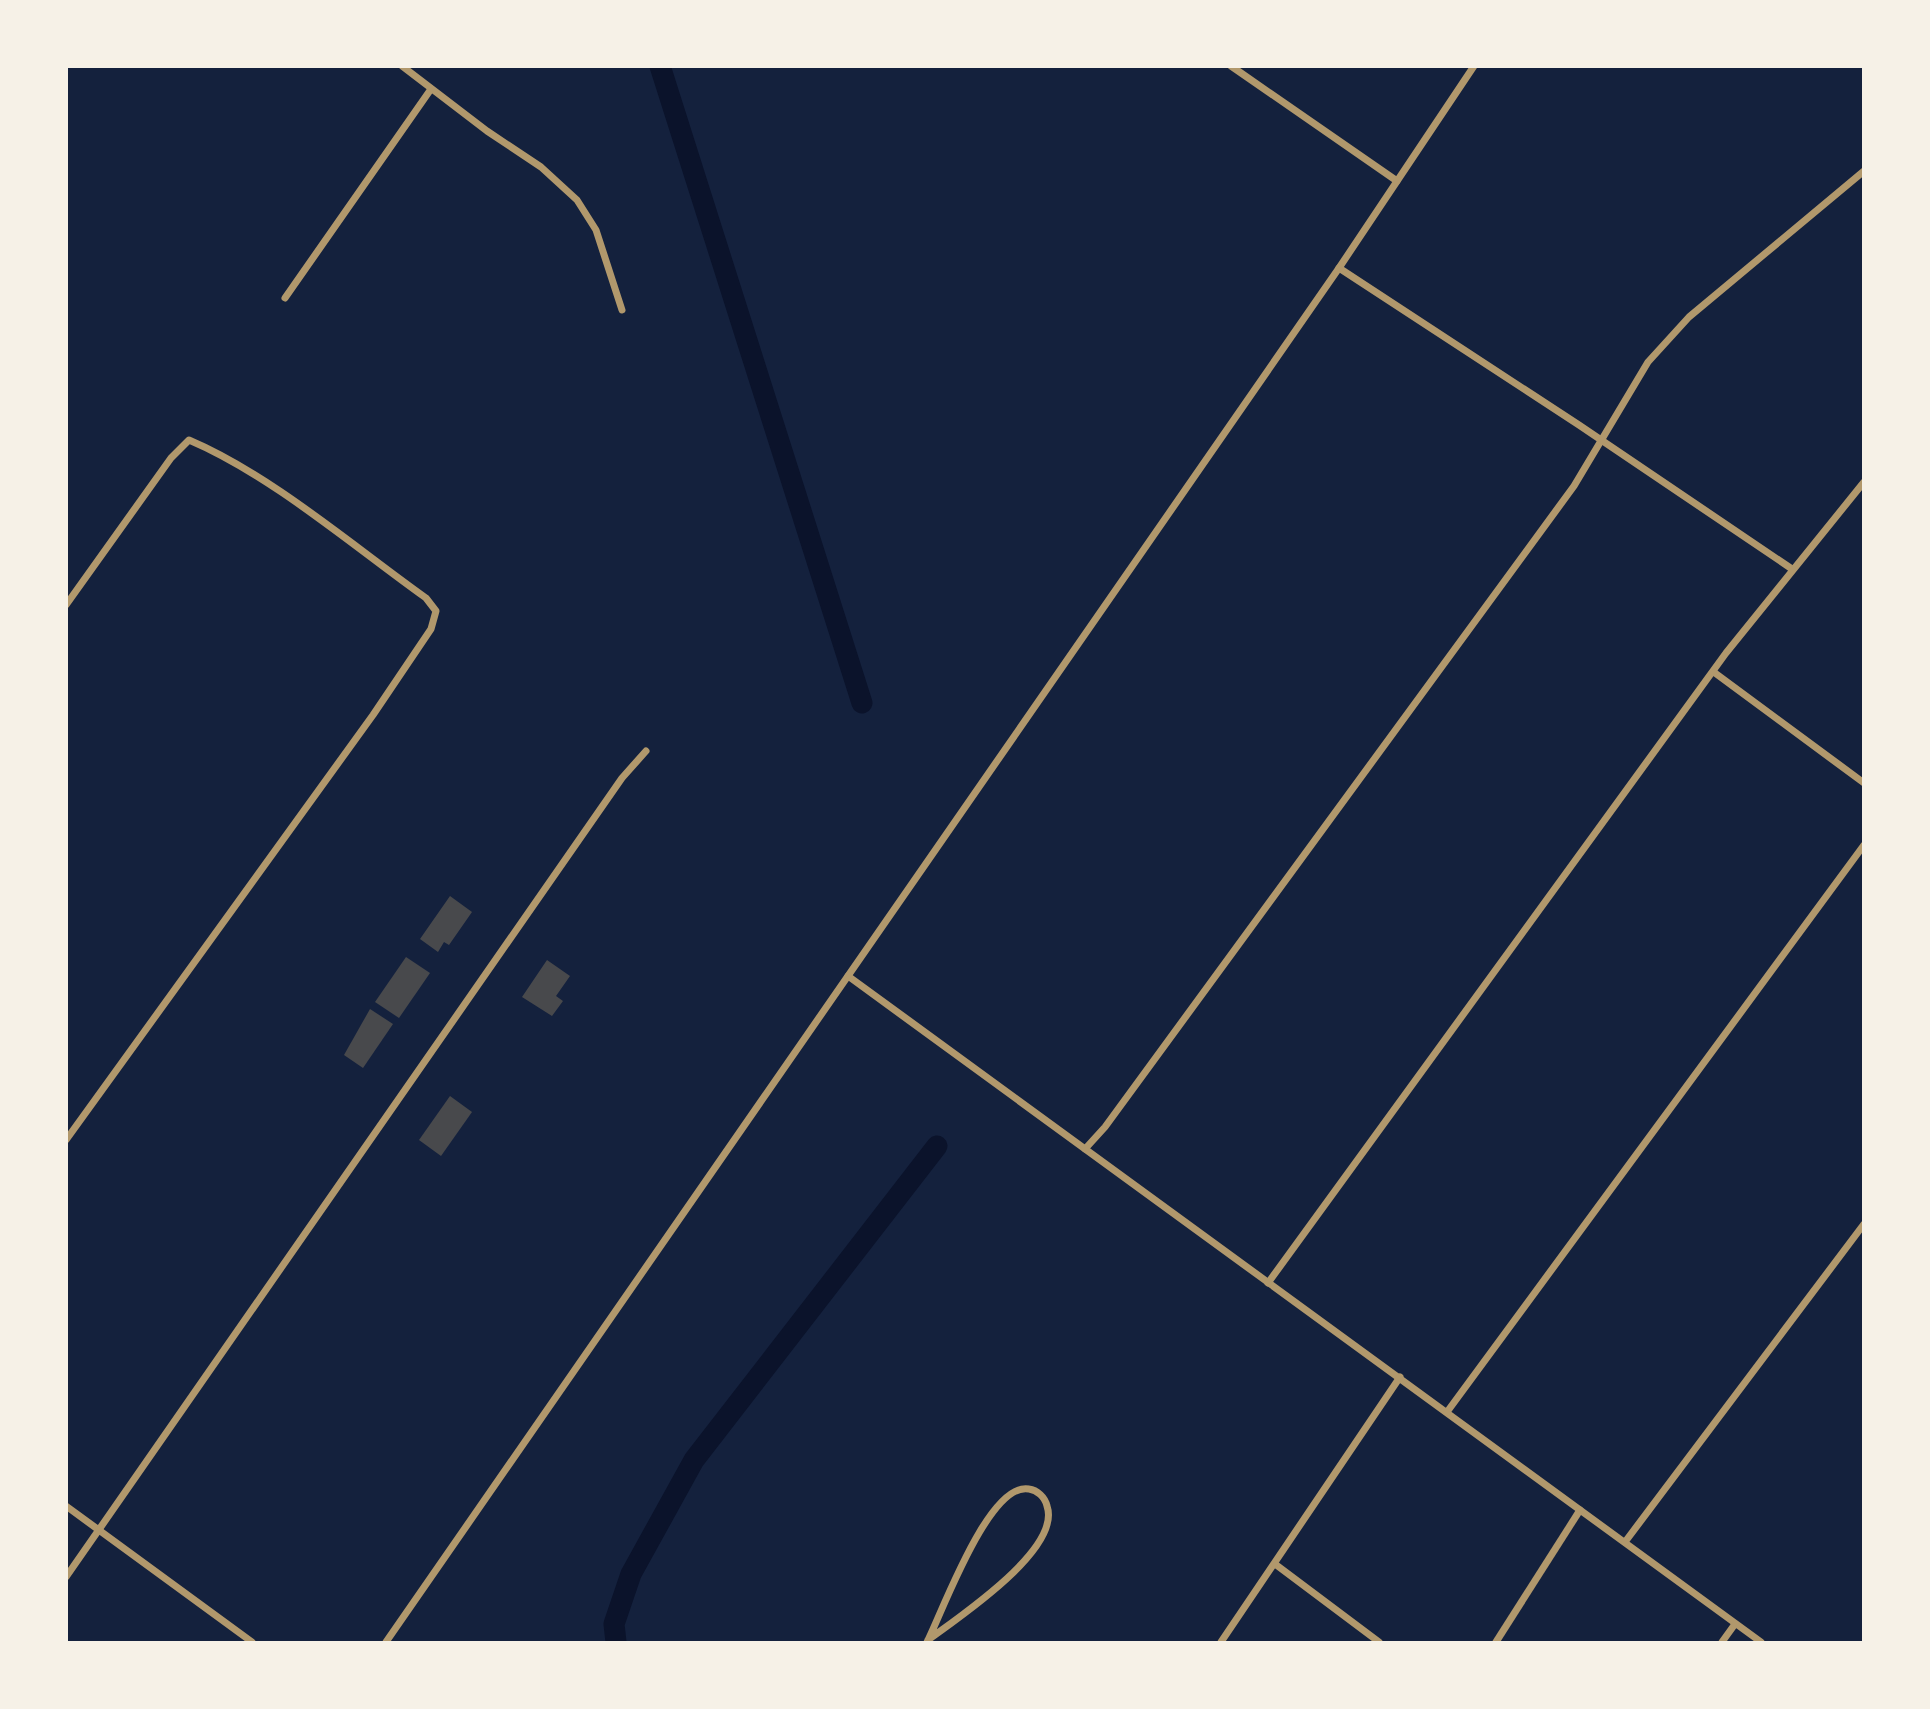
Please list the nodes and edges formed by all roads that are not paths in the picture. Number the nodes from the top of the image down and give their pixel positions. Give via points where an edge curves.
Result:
1 (402, 66) edge
2 (1231, 66) edge
3 (1474, 66) edge
4 (431, 89) junction
5 (1864, 171) edge
6 (1397, 181) junction
7 (1339, 268) junction
8 (285, 298) dead end
9 (622, 310) dead end
10 (1600, 440) junction
11 (1864, 482) edge
12 (1792, 569) junction
13 (66, 605) edge
14 (1714, 673) junction
15 (646, 751) dead end
16 (1864, 783) edge
17 (1864, 845) edge
18 (848, 976) junction
19 (66, 1140) edge
20 (1085, 1149) junction
21 (1864, 1224) edge
22 (1268, 1283) junction
23 (1400, 1377) junction
24 (1447, 1412) junction
25 (66, 1506) edge
26 (1580, 1510) junction
27 (99, 1530) junction
28 (1625, 1542) junction
29 (1275, 1564) junction
30 (66, 1577) edge
31 (1735, 1624) junction
32 (928, 1641) edge
33 (252, 1643) edge
34 (386, 1643) edge
35 (1220, 1643) edge
36 (1379, 1643) edge
37 (1496, 1643) edge
38 (1722, 1643) edge
39 (1761, 1643) edge

1 - 4 street
2 - 6 street
3 - 6 street
4 - 8 street
4 - 9 street via 541,167 577,200 596,230
5 - 10 street via 1689,317 1648,362
6 - 7 street
7 - 10 street
7 - 18 street
10 - 12 street
10 - 20 street via 1574,486
11 - 12 street
12 - 14 street
13 - 19 street via 171,458 189,440 263,481 426,598 436,611 430,629 373,715
14 - 16 street
14 - 22 street
15 - 27 street via 622,778
17 - 24 street
18 - 20 street
18 - 34 street
20 - 22 street
21 - 28 street
22 - 23 street
23 - 24 street
23 - 29 street
24 - 26 street
25 - 27 street
26 - 28 street
26 - 37 street
27 - 30 street
27 - 33 street
28 - 31 street
29 - 35 street
29 - 36 street
31 - 38 street
31 - 39 street
32 - 32 street via 990,1593 1034,1550 1049,1517 1041,1494 1017,1488 993,1508 943,1601

